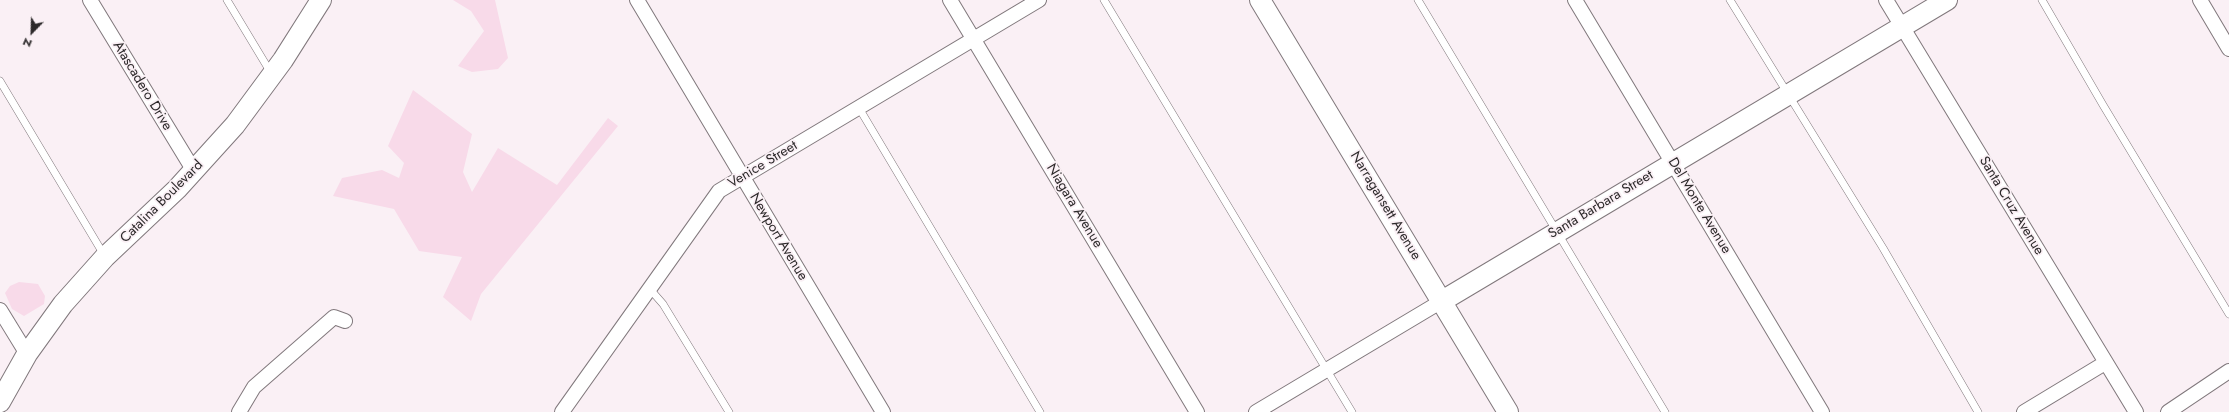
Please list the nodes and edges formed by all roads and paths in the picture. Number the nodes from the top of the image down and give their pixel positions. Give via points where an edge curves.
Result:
1 (90, 0) edge
2 (227, 0) edge
3 (321, 0) edge
4 (637, 0) edge
5 (950, 0) edge
6 (1039, 0) edge
7 (1104, 0) edge
8 (1260, 0) edge
9 (1418, 0) edge
10 (1576, 0) edge
11 (1730, 0) edge
12 (1886, 0) edge
13 (1947, 0) edge
14 (2042, 0) edge
15 (2200, 0) edge
16 (1902, 27) junction
17 (974, 39) junction
18 (2229, 49) edge
19 (272, 75) junction
20 (0, 81) edge
21 (1787, 96) junction
22 (859, 108) junction
23 (1673, 162) junction
24 (194, 171) junction
25 (743, 177) junction
26 (1558, 231) junction
27 (105, 257) junction
28 (648, 288) junction
29 (1442, 301) junction
30 (0, 310) edge
31 (2229, 314) edge
32 (345, 321) dead end
33 (27, 354) junction
34 (2105, 363) junction
35 (1326, 369) junction
36 (2229, 371) edge
37 (0, 402) edge
38 (566, 410) edge
39 (239, 412) edge
40 (728, 412) edge
41 (883, 412) edge
42 (1040, 412) edge
43 (1197, 412) edge
44 (1256, 412) edge
45 (1352, 412) edge
46 (1508, 412) edge
47 (1665, 412) edge
48 (1822, 412) edge
49 (1978, 412) edge
50 (2024, 412) edge
51 (2136, 412) edge
52 (2168, 412) edge

1 - 24 street, Atascadero Drive
2 - 19 lane
3 - 19 street, Catalina Boulevard
4 - 25 street, Newport Avenue
5 - 17 street, Niagara Avenue
6 - 17 street, Venice Street
7 - 35 lane
8 - 29 street, Narragansett Avenue
9 - 26 lane
10 - 23 street, Del Monte Avenue
11 - 21 lane
12 - 16 street, Santa Cruz Avenue
13 - 16 street, Santa Barbara Street
14 - 31 lane
15 - 18 street
16 - 21 street, Santa Barbara Street
16 - 34 street, Santa Cruz Avenue
17 - 22 street, Venice Street
17 - 43 street, Niagara Avenue
19 - 24 street, Catalina Boulevard via 234,125
20 - 27 lane
21 - 23 street, Santa Barbara Street
21 - 49 lane via 1883,248
22 - 25 street, Venice Street
22 - 42 lane
23 - 26 street, Santa Barbara Street
23 - 48 street, Del Monte Avenue
24 - 27 street, Catalina Boulevard via 161,206
25 - 28 street, Venice Street via 719,191
25 - 41 street, Newport Avenue
26 - 29 street, Santa Barbara Street
26 - 47 lane
27 - 33 street, Catalina Boulevard via 63,304
28 - 38 street, Venice Street
28 - 40 lane via 663,304
29 - 35 street, Santa Barbara Street
29 - 46 street, Narragansett Avenue
30 - 33 street
32 - 39 street via 334,317 254,387
33 - 37 street, Catalina Boulevard
34 - 50 street
34 - 51 street, Santa Cruz Avenue
35 - 44 street, Santa Barbara Street
35 - 45 lane
36 - 52 street

